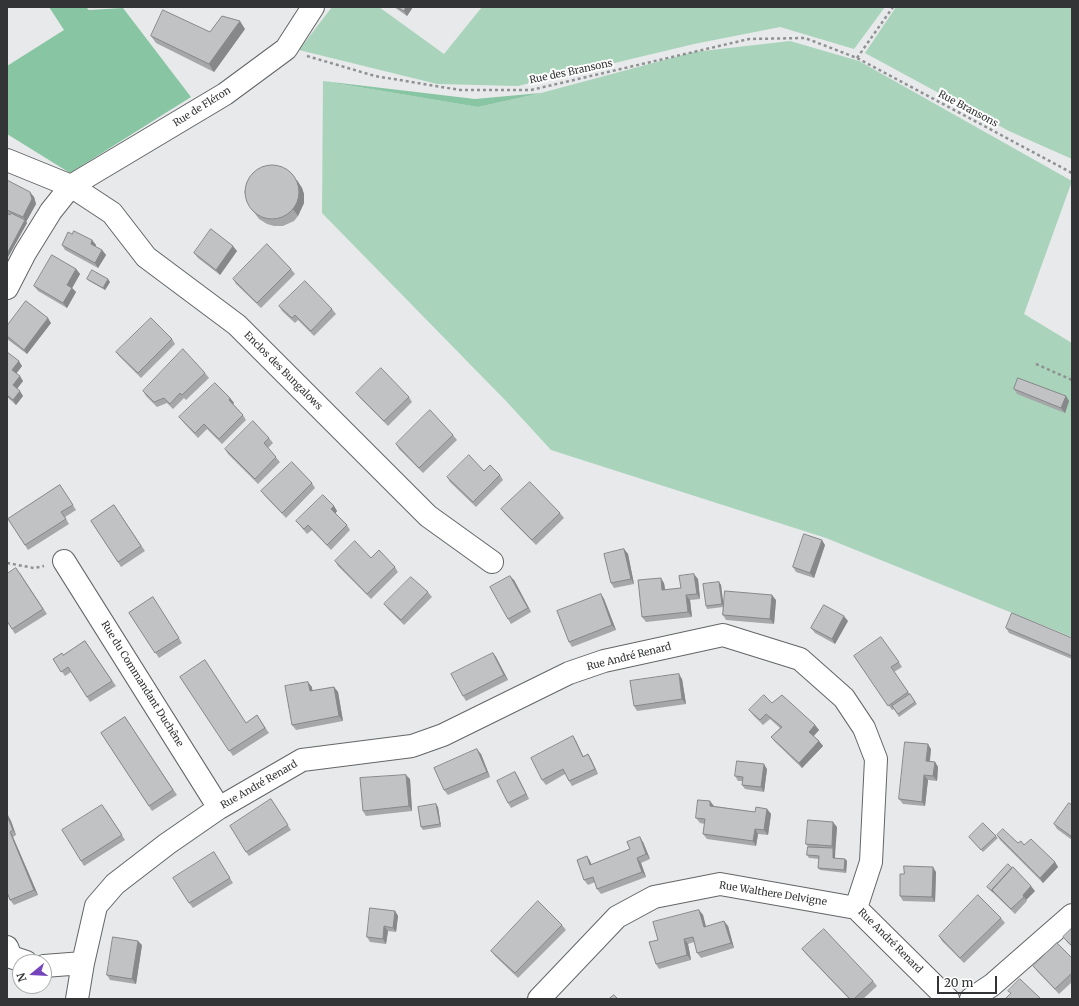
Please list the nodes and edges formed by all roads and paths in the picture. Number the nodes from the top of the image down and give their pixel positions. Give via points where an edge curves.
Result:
1 (314, 7) edge
2 (893, 7) edge
3 (286, 49) junction
4 (857, 58) junction
5 (7, 160) edge
6 (1072, 173) edge
7 (71, 186) junction
8 (7, 288) edge
9 (1036, 364) dead end
10 (1072, 380) edge
11 (64, 561) joint
12 (492, 562) dead end
13 (7, 563) edge
14 (219, 808) junction
15 (856, 908) junction
16 (1072, 915) edge
17 (7, 947) edge
18 (12, 956) edge
19 (83, 963) junction
20 (52, 965) edge
21 (78, 999) edge
22 (539, 999) edge
23 (948, 999) edge
24 (971, 999) edge

1 - 3 street, Rue de Fléron
2 - 4 path
3 - 4 path, Rue des Bransons via 375,76 460,90 531,90 749,39 805,38
3 - 7 street, Rue de Fléron via 225,94
4 - 6 path, Rue Bransons
5 - 7 street, Enclos des Bungalows
7 - 8 street via 32,241
7 - 12 street, Enclos des Bungalows via 112,213 146,257 237,325 428,516
9 - 10 path
11 - 13 path via 34,568
11 - 14 street, Rue du Commandant Duchêne
14 - 15 street, Rue André Renard via 302,760 412,746 443,735 569,673 604,661 723,635 800,659 844,698 864,728 876,759 871,862
14 - 19 street, Rue André Renard via 115,884 103,897 96,906
15 - 22 street, Rue Walthere Delvigne via 720,884 654,897 617,917
15 - 23 street, Rue André Renard
16 - 24 street via 992,985
17 - 18 street
19 - 20 street
19 - 21 street, Rue André Renard

